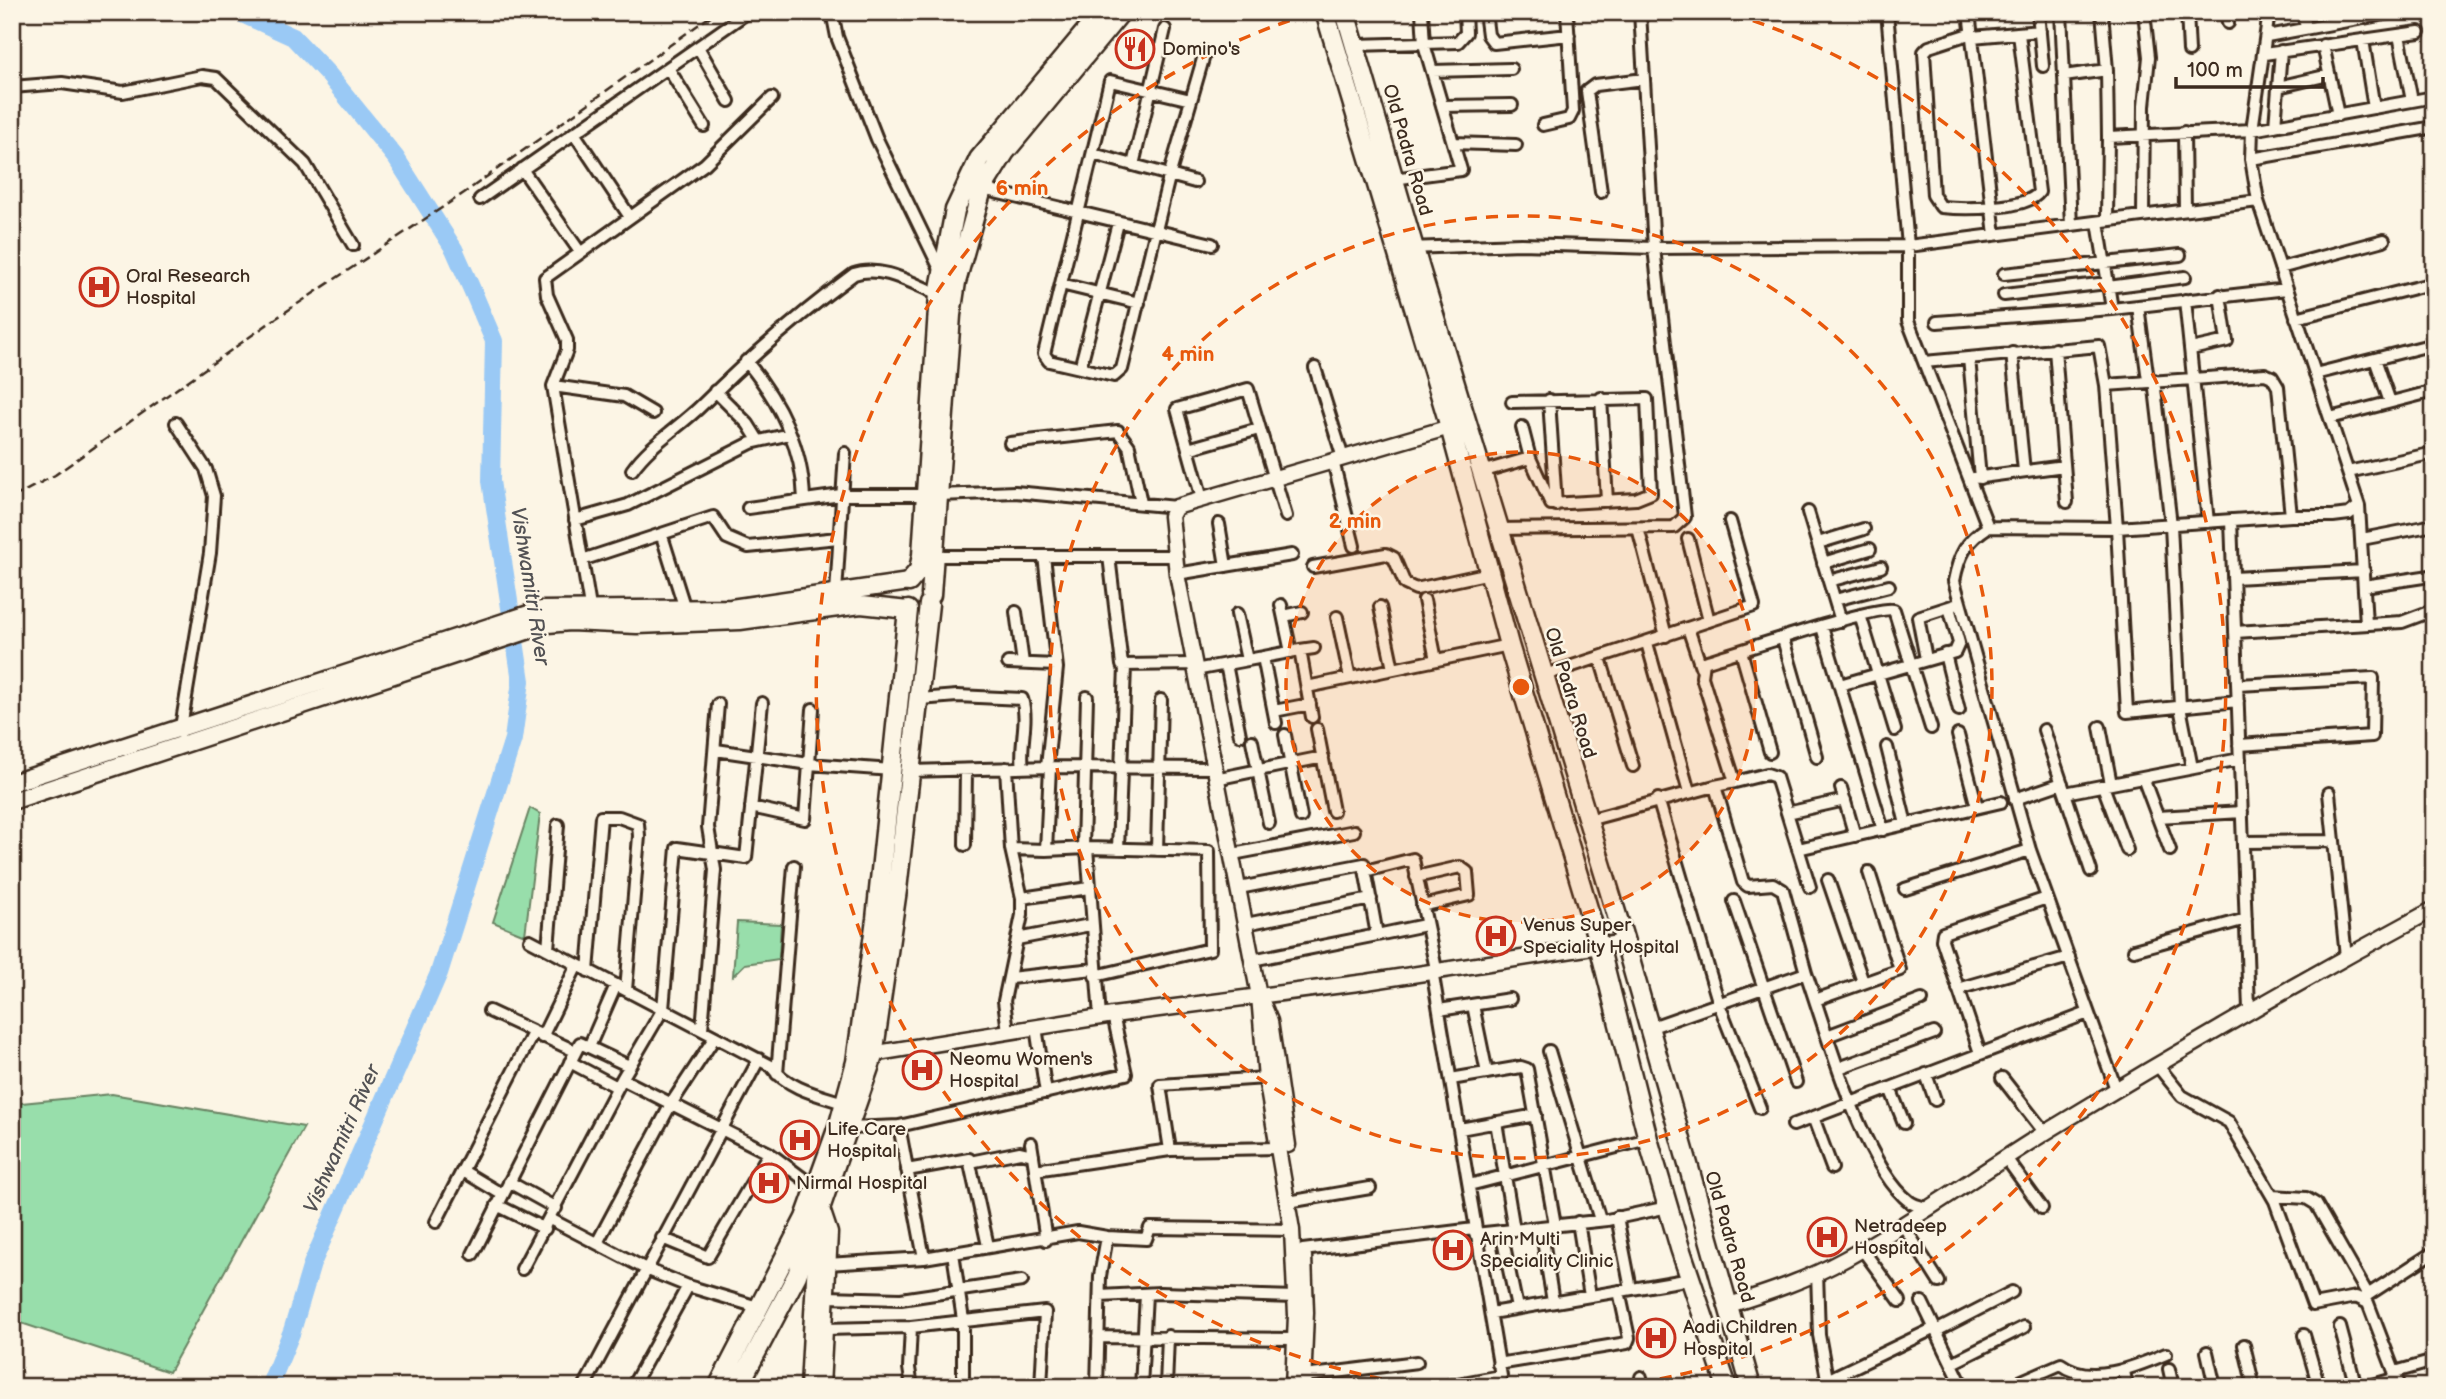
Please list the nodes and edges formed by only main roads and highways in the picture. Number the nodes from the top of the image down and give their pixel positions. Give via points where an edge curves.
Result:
1 (1121, 12) edge
2 (1325, 12) edge
3 (1345, 12) edge
4 (1096, 15) edge
5 (973, 187) junction
6 (1405, 248) junction
7 (929, 556) junction
8 (909, 582) junction
9 (930, 599) junction
10 (908, 610) junction
11 (591, 616) junction
12 (452, 646) junction
13 (12, 783) edge
14 (12, 802) edge
15 (865, 1055) junction
16 (850, 1106) junction
17 (813, 1209) junction
18 (718, 1387) edge
19 (738, 1387) edge
20 (809, 1387) edge
21 (821, 1387) edge
22 (1727, 1387) edge
23 (1751, 1387) edge

1 - 5 main road
2 - 6 main road, Old Padra Road
3 - 6 main road, Old Padra Road via 1393,179
4 - 5 main road via 979,159
5 - 7 main road via 948,289
6 - 22 main road, Old Padra Road via 1509,645 1599,945 1648,1139
6 - 23 main road, Old Padra Road via 1481,472 1588,820
7 - 8 main road
7 - 9 main road
8 - 9 main road via 923,583
8 - 10 main road via 900,597
8 - 11 main road via 731,608
9 - 10 main road via 921,611
9 - 15 main road via 911,771
10 - 11 main road via 861,605 740,621 636,625
10 - 15 main road
11 - 12 main road via 545,617
12 - 13 main road via 180,727
12 - 14 main road
15 - 16 main road
16 - 17 main road
16 - 17 main road via 850,1128
17 - 18 main road
17 - 19 main road via 797,1275
17 - 20 main road via 816,1261
17 - 21 main road via 829,1233

